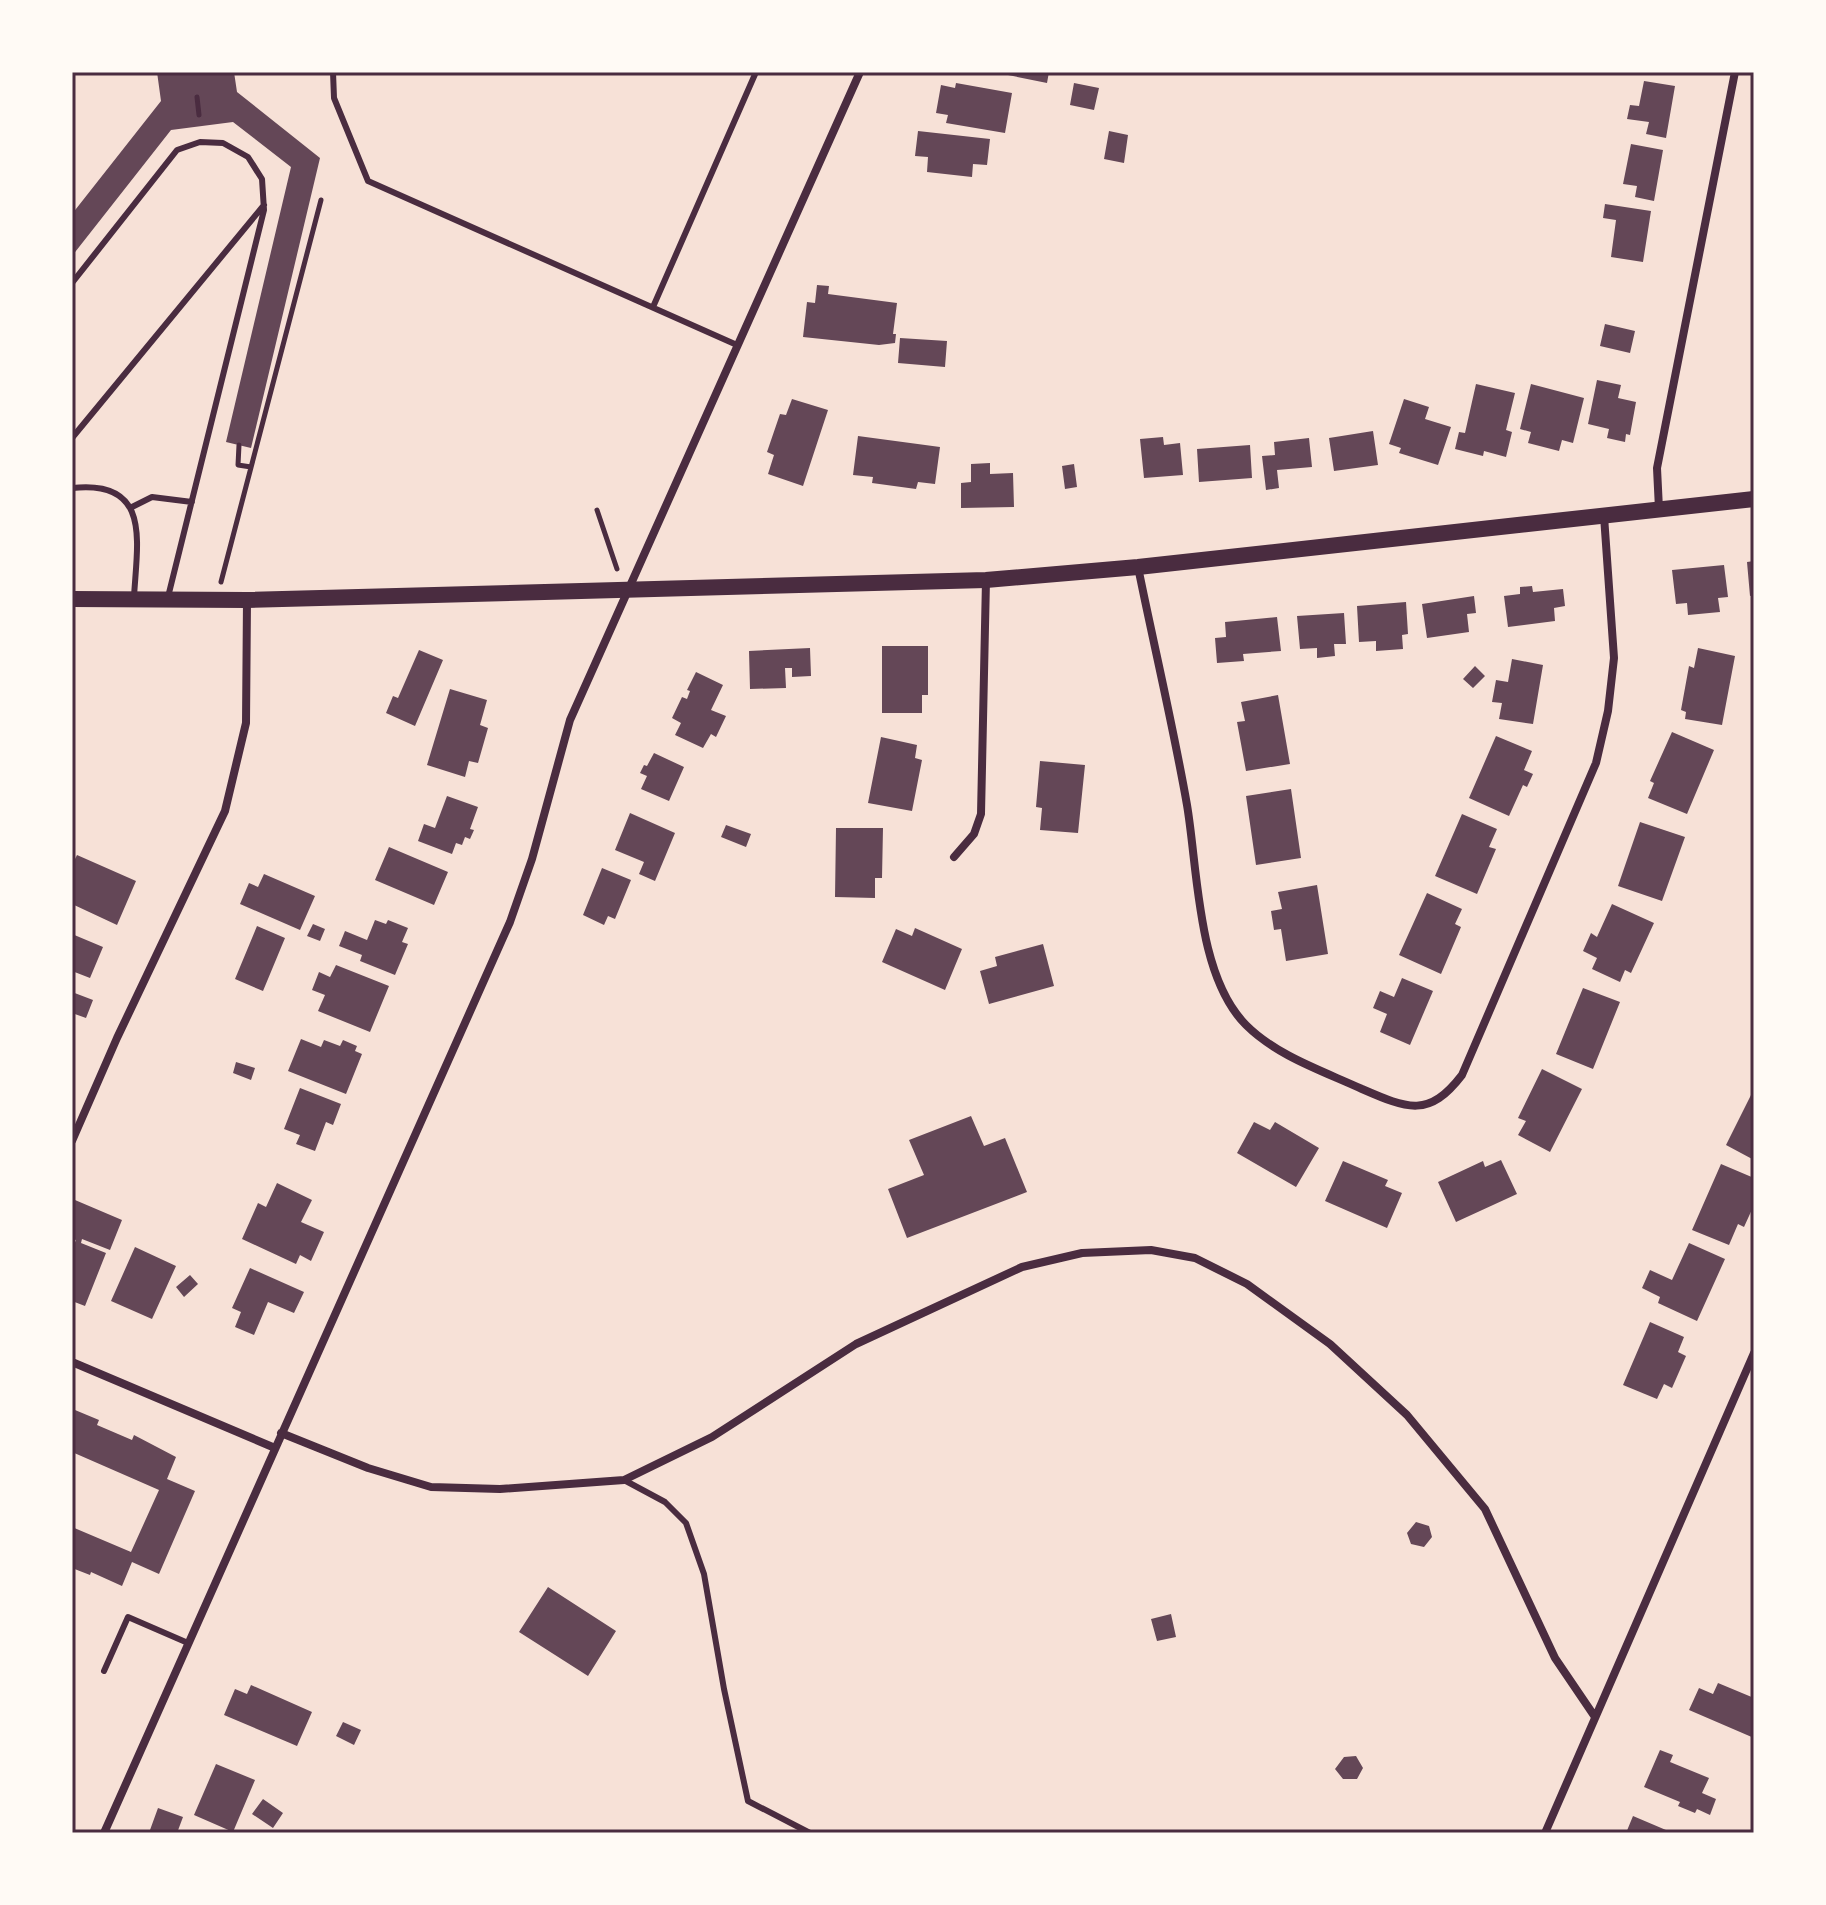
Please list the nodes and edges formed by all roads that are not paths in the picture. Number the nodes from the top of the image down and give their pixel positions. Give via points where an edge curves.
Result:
1 (333, 72) edge
2 (756, 72) edge
3 (860, 72) edge
4 (1735, 72) edge
5 (264, 205) junction
6 (72, 283) edge
7 (653, 307) junction
8 (737, 345) junction
9 (72, 438) edge
10 (72, 488) edge
11 (1754, 499) edge
12 (192, 502) junction
13 (132, 507) junction
14 (1659, 510) junction
15 (1604, 515) junction
16 (1138, 567) junction
17 (986, 580) junction
18 (625, 591) junction
19 (72, 599) edge
20 (247, 600) junction
21 (134, 601) junction
22 (168, 601) junction
23 (954, 857) dead end
24 (72, 1141) edge
25 (1754, 1353) edge
26 (72, 1362) edge
27 (281, 1433) junction
28 (275, 1448) junction
29 (624, 1480) junction
30 (188, 1643) junction
31 (104, 1671) dead end
32 (1595, 1717) junction
33 (104, 1833) edge
34 (810, 1833) edge
35 (1545, 1833) edge

1 - 7 lane via 334,98 368,181
2 - 7 lane
3 - 8 street
4 - 14 street via 1657,468
5 - 6 lane via 262,179 248,157 223,143 200,142 177,150
5 - 9 lane
5 - 12 lane
7 - 8 lane
8 - 18 street
10 - 13 lane via 91,486 115,493
11 - 14 main road
12 - 13 lane via 152,497
12 - 22 lane
13 - 21 lane via 137,527
14 - 15 main road
15 - 16 main road
15 - 16 street via 1614,658 1596,763 1462,1075 1446,1097 1422,1106 1392,1102 1277,1049 1245,1024 1223,993 1208,953 1187,805
16 - 17 main road
17 - 18 main road
17 - 23 street via 981,814 974,834
18 - 20 main road
18 - 27 street via 570,720 510,922
19 - 21 main road
20 - 22 main road
20 - 24 street via 246,723 225,811
21 - 22 main road
25 - 32 street
26 - 28 street
27 - 28 street
27 - 29 street via 431,1487 500,1489
28 - 30 street
29 - 32 street via 712,1437 856,1344 1022,1267 1082,1253 1151,1250 1195,1258 1247,1284 1330,1344 1407,1415 1485,1509 1555,1658
29 - 34 lane via 665,1502 686,1523 704,1574 748,1801
30 - 31 lane via 128,1617
30 - 33 street
32 - 35 street

